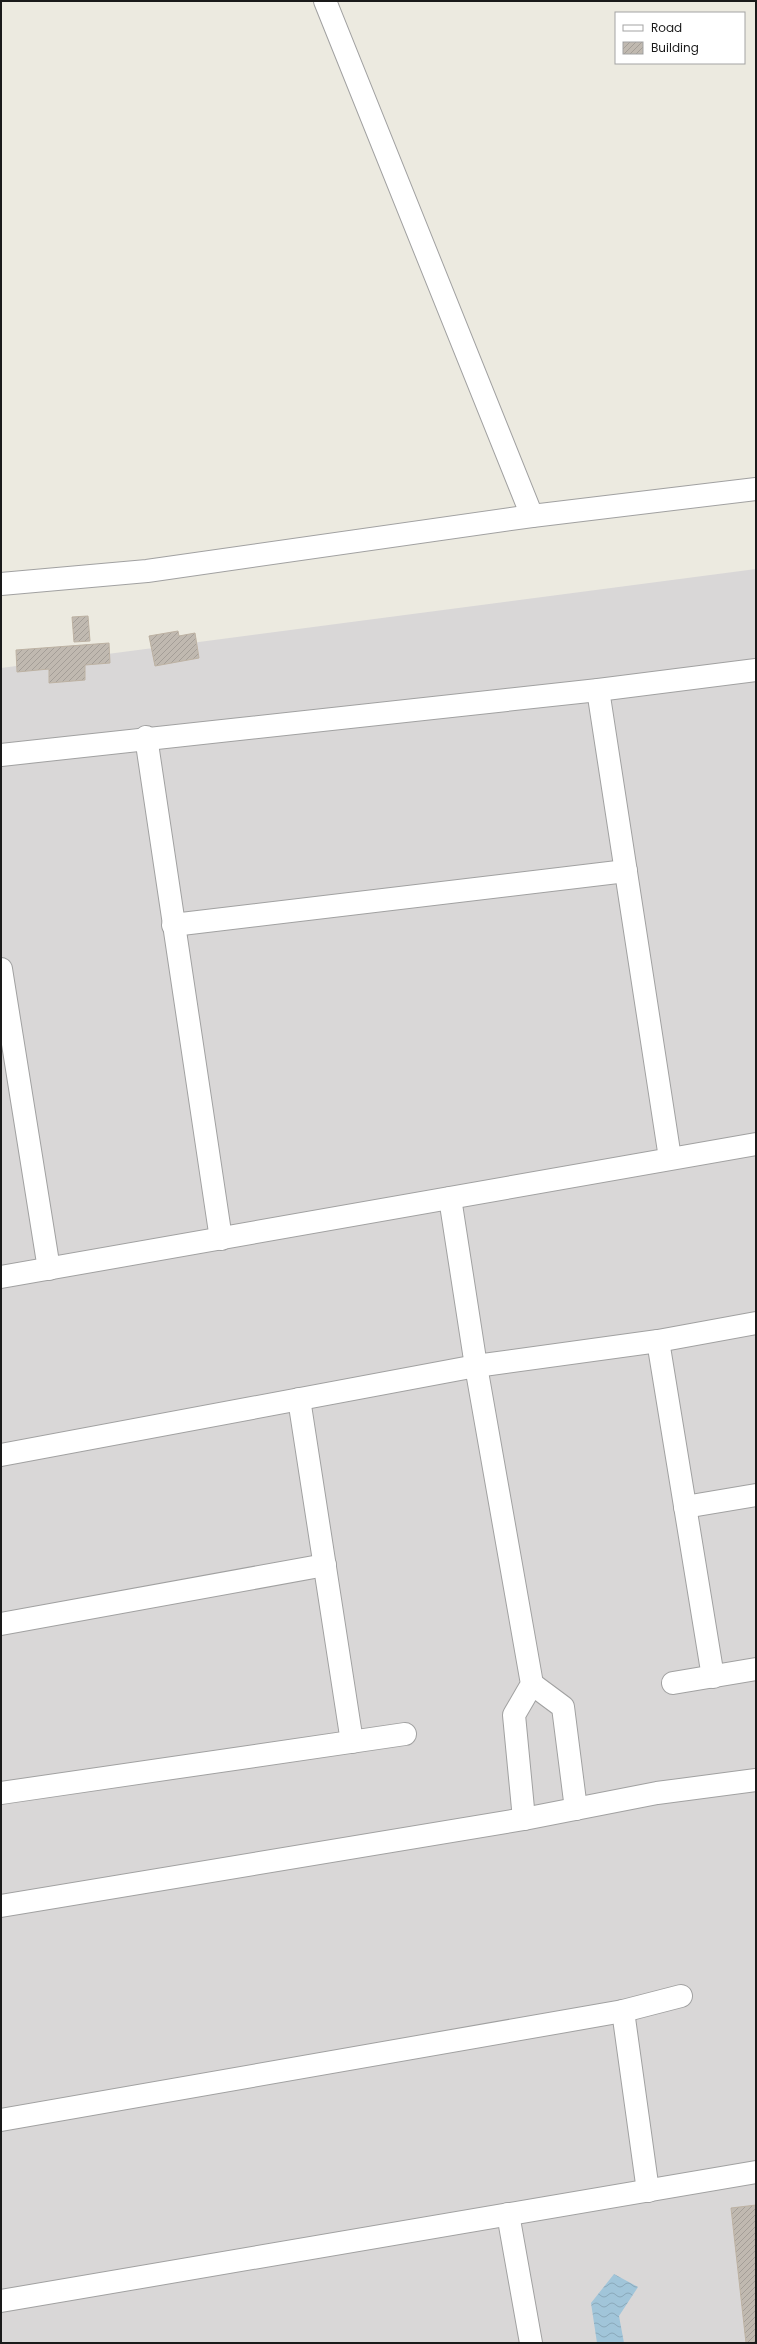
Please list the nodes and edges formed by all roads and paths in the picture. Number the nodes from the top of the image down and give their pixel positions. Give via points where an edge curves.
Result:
1 (325, 1) edge
2 (756, 490) edge
3 (532, 516) junction
4 (1, 584) edge
5 (756, 670) edge
6 (598, 690) junction
7 (146, 737) junction
8 (1, 754) edge
9 (626, 871) junction
10 (173, 925) junction
11 (1, 969) edge
12 (756, 1144) edge
13 (670, 1158) junction
14 (450, 1198) junction
15 (221, 1239) junction
16 (49, 1269) junction
17 (1, 1277) edge
18 (756, 1322) edge
19 (658, 1341) junction
20 (476, 1366) junction
21 (299, 1399) junction
22 (1, 1455) edge
23 (756, 1495) edge
24 (685, 1506) junction
25 (325, 1565) junction
26 (1, 1624) edge
27 (756, 1669) edge
28 (713, 1677) junction
29 (673, 1683) dead end
30 (532, 1684) junction
31 (405, 1734) dead end
32 (352, 1742) junction
33 (756, 1780) edge
34 (1, 1793) edge
35 (576, 1809) junction
36 (524, 1818) junction
37 (1, 1906) edge
38 (681, 1996) dead end
39 (623, 2011) junction
40 (1, 2120) edge
41 (756, 2172) edge
42 (648, 2191) junction
43 (508, 2214) junction
44 (1, 2301) edge
45 (531, 2343) edge

1 - 3 street
2 - 3 street
3 - 4 street via 147,571
5 - 6 street
6 - 7 street
6 - 9 street
7 - 8 street
7 - 10 street
9 - 10 street
9 - 13 street
10 - 15 street
11 - 16 street
12 - 13 street
13 - 14 street
14 - 15 street
14 - 20 street
15 - 16 street
16 - 17 street
18 - 19 street
19 - 20 street
19 - 24 street
20 - 21 street
20 - 30 street
21 - 22 street
21 - 25 street
23 - 24 street
24 - 28 street
25 - 26 street
25 - 32 street
27 - 28 street
28 - 29 street
30 - 35 street via 563,1707
30 - 36 street via 514,1715
31 - 32 street
32 - 34 street
33 - 35 street via 657,1793
35 - 36 street
36 - 37 street
38 - 39 street
39 - 40 street
39 - 42 street
41 - 42 street
42 - 43 street
43 - 44 street
43 - 45 street

